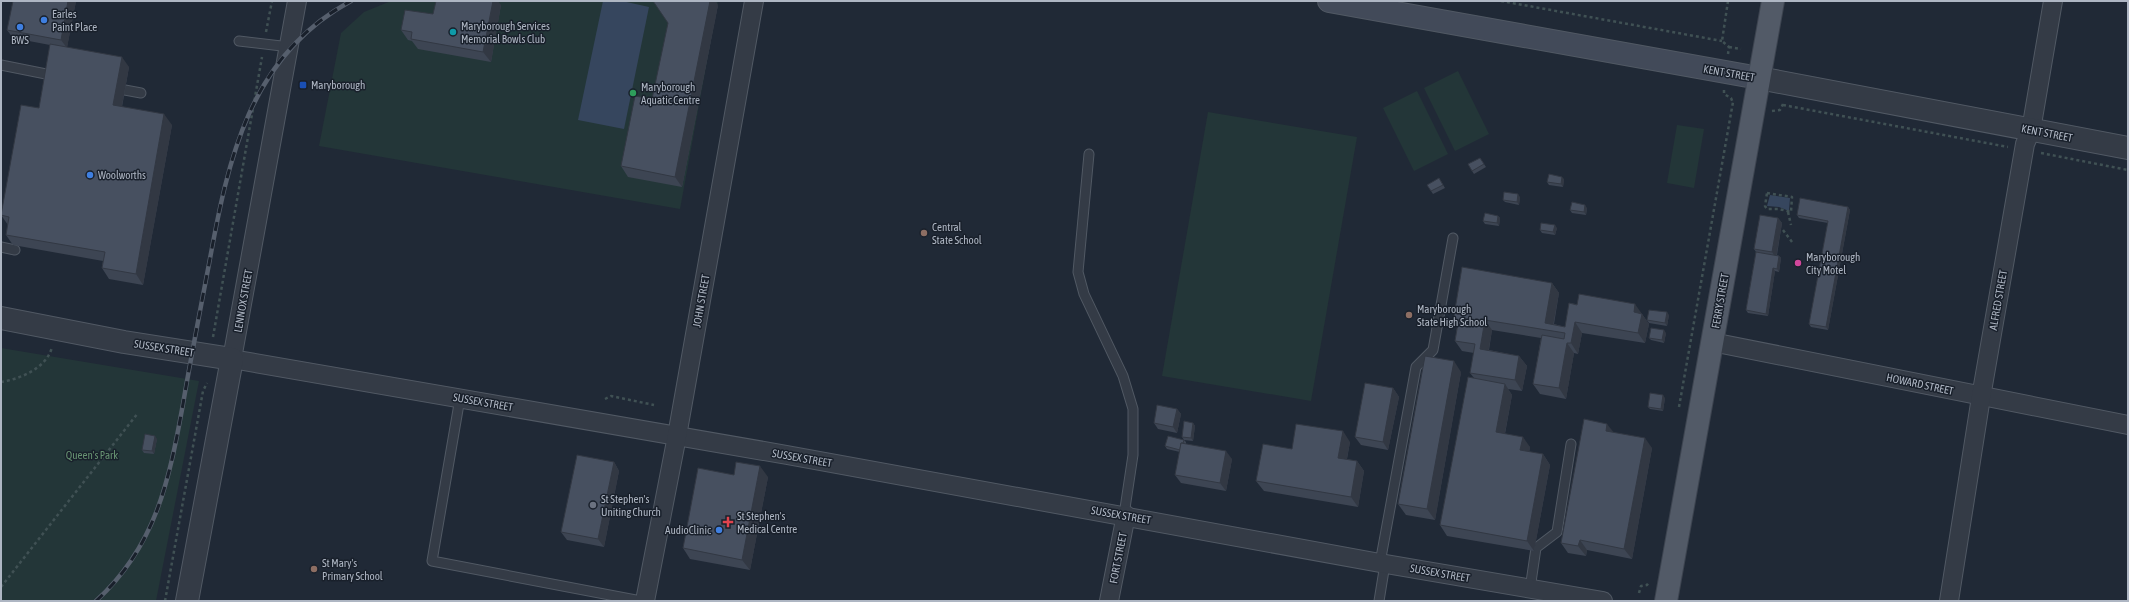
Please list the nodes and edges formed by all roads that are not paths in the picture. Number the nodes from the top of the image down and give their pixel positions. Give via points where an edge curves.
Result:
1 (297, 1) edge
2 (754, 1) edge
3 (1329, 1) edge
4 (1772, 1) edge
5 (2053, 1) edge
6 (239, 41) dead end
7 (290, 48) junction
8 (1, 65) edge
9 (63, 78) edge
10 (1759, 78) junction
11 (102, 85) edge
12 (141, 93) dead end
13 (2031, 130) junction
14 (2128, 148) edge
15 (1089, 154) dead end
16 (1453, 238) dead end
17 (1, 247) edge
18 (15, 250) edge
19 (1, 318) edge
20 (1712, 342) junction
21 (232, 359) junction
22 (1981, 397) junction
23 (460, 398) junction
24 (2128, 425) edge
25 (677, 436) junction
26 (1571, 444) dead end
27 (1125, 515) junction
28 (1382, 563) junction
29 (1530, 589) junction
30 (186, 601) edge
31 (641, 601) edge
32 (645, 601) edge
33 (1110, 601) edge
34 (1379, 601) edge
35 (1603, 601) edge
36 (1666, 601) edge
37 (1949, 601) edge

1 - 7 street, LENNOX STREET
2 - 25 street, JOHN STREET
3 - 10 main road, KENT STREET
4 - 10 main road, FERRY STREET
5 - 13 street, ALFRED STREET
6 - 7 lane
7 - 21 street, LENNOX STREET
8 - 9 lane
10 - 13 street, KENT STREET
10 - 20 main road, FERRY STREET
11 - 12 lane
13 - 14 street, KENT STREET
13 - 22 street, ALFRED STREET via 2025,144
15 - 27 lane via 1078,272 1084,294 1123,376 1133,409 1133,455
16 - 28 lane via 1433,350 1416,367
17 - 18 lane
19 - 21 street, SUSSEX STREET
20 - 22 street, HOWARD STREET
20 - 36 main road, FERRY STREET
21 - 23 street, SUSSEX STREET
21 - 30 street, LENNOX STREET
22 - 24 street, HOWARD STREET
22 - 37 street, ALFRED STREET
23 - 25 street, SUSSEX STREET
23 - 31 lane via 432,561
25 - 27 street, SUSSEX STREET
25 - 32 street, JOHN STREET
26 - 29 lane via 1557,532 1536,548
27 - 28 street, SUSSEX STREET
27 - 33 street, FORT STREET
28 - 29 street, SUSSEX STREET
28 - 34 lane
29 - 35 street, SUSSEX STREET

